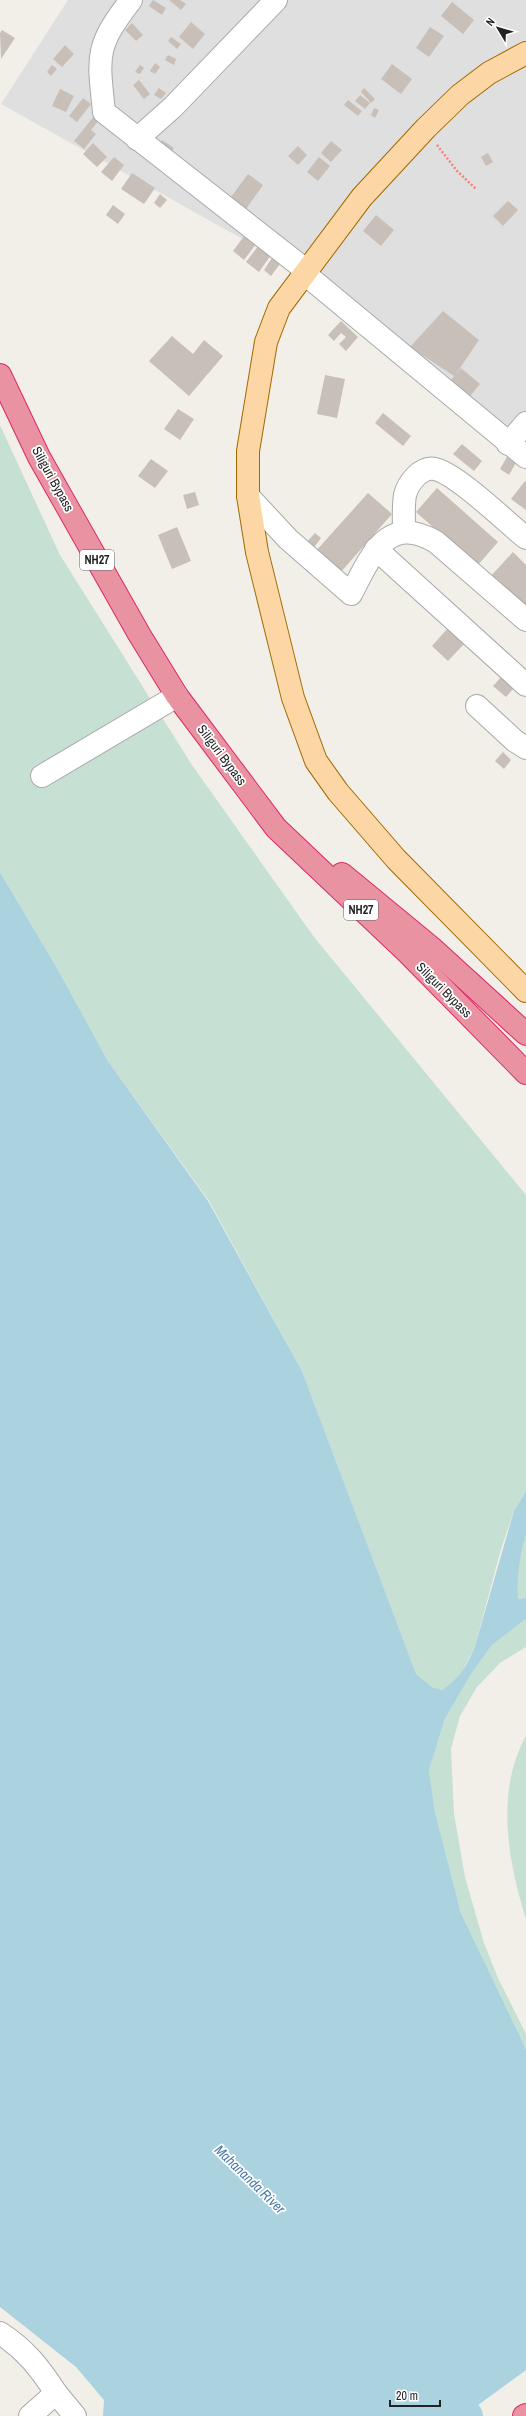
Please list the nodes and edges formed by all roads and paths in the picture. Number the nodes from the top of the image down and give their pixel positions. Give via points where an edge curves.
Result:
1 (131, 0) edge
2 (276, 0) edge
3 (526, 53) edge
4 (426, 128) junction
5 (136, 139) junction
6 (476, 189) dead end
7 (306, 273) junction
8 (0, 375) edge
9 (526, 423) edge
10 (508, 444) junction
11 (526, 457) edge
12 (248, 496) junction
13 (404, 532) junction
14 (526, 538) edge
15 (376, 549) junction
16 (526, 620) edge
17 (526, 685) edge
18 (177, 696) junction
19 (477, 706) dead end
20 (209, 737) junction
21 (526, 748) edge
22 (42, 776) dead end
23 (526, 990) edge
24 (526, 1034) edge
25 (526, 1073) edge
26 (0, 2333) edge
27 (56, 2393) junction
28 (30, 2416) edge
29 (75, 2416) edge

1 - 5 street via 108,34 101,49 99,67 104,112
2 - 5 street via 173,107
3 - 4 main road via 489,73 460,95
4 - 6 path via 457,171
4 - 7 main road via 362,197
5 - 7 street
7 - 10 street
7 - 12 main road via 279,308 266,342 248,451
8 - 18 highway, Siliguri Bypass / NH27 via 39,457
9 - 10 street
10 - 11 street
12 - 15 street via 288,539 351,594
12 - 23 main road via 256,552 293,698 316,761 338,792 396,859
13 - 14 street via 404,505 408,487 420,474 434,469 463,486
13 - 15 street via 394,534
13 - 16 street via 419,534 436,542
15 - 17 street
18 - 20 highway, Siliguri Bypass / NH27
18 - 22 street
19 - 21 street
20 - 24 highway via 324,860 433,949
20 - 25 highway, Siliguri Bypass / NH27 via 276,828 408,954
26 - 27 street via 32,2358
27 - 28 street
27 - 29 street

